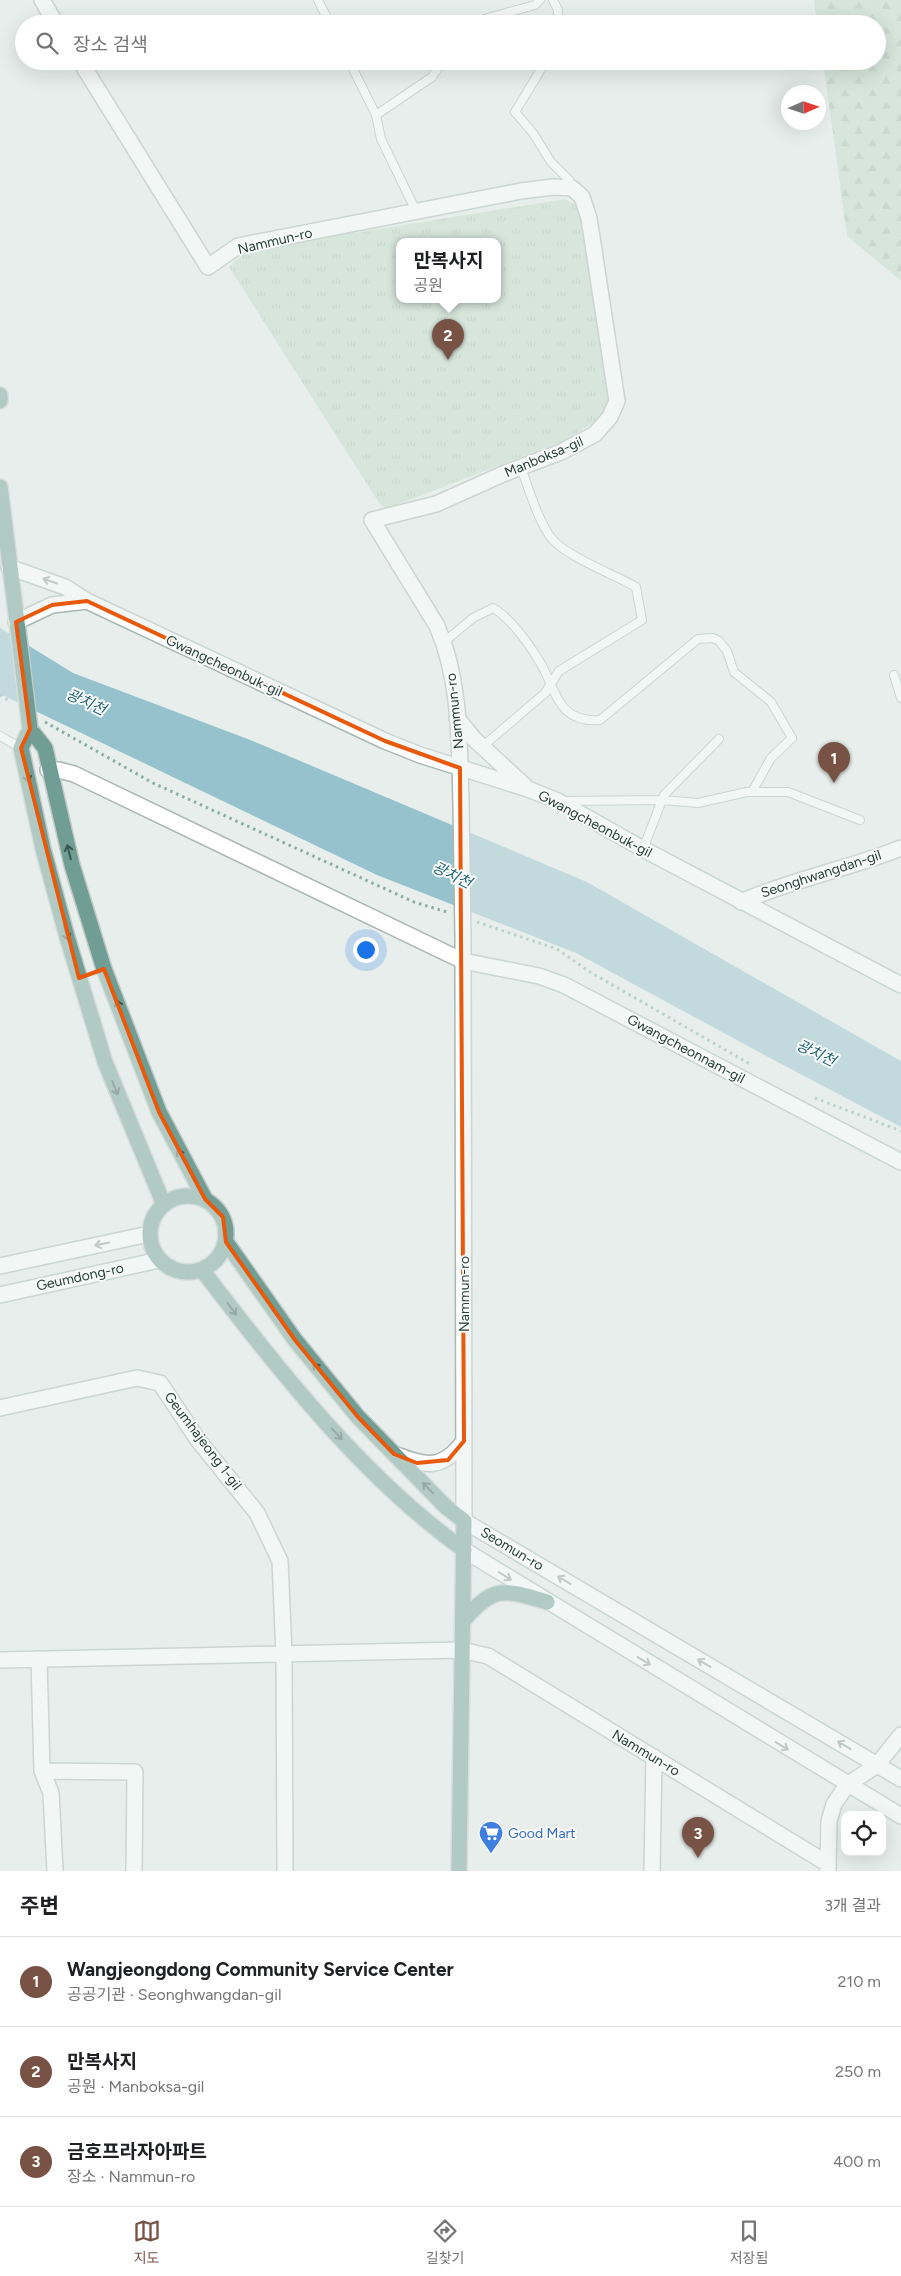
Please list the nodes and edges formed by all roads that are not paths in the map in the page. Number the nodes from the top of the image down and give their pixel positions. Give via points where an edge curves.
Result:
1 (42, 0) edge
2 (318, 0) edge
3 (540, 0) edge
4 (553, 0) edge
5 (51, 15) edge
6 (326, 15) edge
7 (499, 15) edge
8 (558, 15) edge
9 (86, 70) edge
10 (354, 70) edge
11 (437, 70) edge
12 (540, 70) edge
13 (376, 115) junction
14 (577, 192) junction
15 (416, 211) junction
16 (0, 396) edge
17 (0, 401) edge
18 (520, 468) junction
19 (0, 487) edge
20 (372, 520) joint
21 (9, 567) junction
22 (87, 601) junction
23 (17, 626) junction
24 (444, 642) junction
25 (894, 675) dead end
26 (549, 683) junction
27 (901, 698) edge
28 (457, 718) junction
29 (30, 729) junction
30 (0, 736) edge
31 (719, 739) dead end
32 (482, 747) junction
33 (21, 748) junction
34 (460, 768) junction
35 (48, 770) junction
36 (528, 789) junction
37 (752, 792) junction
38 (662, 800) junction
39 (558, 801) junction
40 (860, 820) dead end
41 (901, 848) edge
42 (643, 849) junction
43 (741, 902) junction
44 (463, 961) junction
45 (104, 969) junction
46 (79, 978) junction
47 (901, 985) edge
48 (901, 1162) edge
49 (205, 1199) junction
50 (164, 1205) junction
51 (149, 1234) junction
52 (226, 1242) junction
53 (159, 1260) junction
54 (0, 1266) edge
55 (202, 1270) junction
56 (0, 1295) edge
57 (0, 1408) edge
58 (464, 1441) junction
59 (394, 1454) junction
60 (464, 1521) junction
61 (464, 1550) junction
62 (547, 1602) junction
63 (463, 1621) junction
64 (461, 1650) junction
65 (284, 1654) junction
66 (39, 1659) junction
67 (0, 1660) edge
68 (901, 1735) edge
69 (654, 1757) junction
70 (877, 1765) junction
71 (42, 1771) junction
72 (901, 1779) edge
73 (847, 1785) junction
74 (901, 1816) edge
75 (828, 1868) edge
76 (55, 1871) edge
77 (134, 1871) edge
78 (285, 1871) edge
79 (459, 1871) edge
80 (652, 1871) edge

1 - 5 street
2 - 6 lane
3 - 7 lane via 535,5
4 - 8 lane
9 - 15 street, Nammun-ro via 208,267 238,246
10 - 13 lane
11 - 13 lane via 432,77
12 - 14 lane via 514,112
13 - 15 lane via 381,139
14 - 15 street, Nammun-ro via 553,187
14 - 18 street, Manboksa-gil via 589,218 617,401 610,418 595,434
16 - 17 main road
18 - 20 street, Manboksa-gil via 436,504
18 - 26 lane via 552,538 568,552 636,587 642,620 558,671
19 - 21 main road
20 - 24 street, Nammun-ro
22 -> 21 street, Gwangcheonbuk-gil via 65,587
21 - 23 main road
22 - 23 street via 52,605
22 - 34 street, Gwangcheonbuk-gil via 385,741
23 - 29 main road, bridge
24 - 26 lane via 492,608 504,614 539,659
24 - 28 street, Nammun-ro via 455,691
25 - 27 lane
26 - 32 lane via 545,693
26 - 37 lane via 555,698 570,715 587,721 600,720 698,639 719,641 727,651 734,672 771,702 792,738 771,758
28 - 32 street
28 - 34 street, Nammun-ro
29 - 33 main road
29 - 35 main road via 45,748
30 - 33 lane
31 - 38 lane
32 - 36 street
33 -> 46 main road
34 - 36 street, Gwangcheonbuk-gil
34 - 44 street, Nammun-ro, bridge
35 - 44 street, Gwangcheonnam-gil via 74,774
45 -> 35 main road via 72,865
36 - 39 street, Gwangcheonbuk-gil
37 - 38 lane via 698,803
37 - 40 lane via 788,792
38 - 39 lane
38 - 42 lane
39 - 42 street, Gwangcheonbuk-gil
41 - 43 street, Seonghwangdan-gil via 827,874 775,887
42 - 43 street, Gwangcheonbuk-gil
43 - 47 street, Gwangcheonbuk-gil
44 - 48 street, Gwangcheonnam-gil via 539,976 564,985
44 - 58 street, Nammun-ro
45 - 46 main road
49 -> 45 main road via 158,1112
46 -> 50 main road via 105,1062
49 - 50 main road via 179,1196
49 - 52 main road via 223,1217 227,1229
50 - 51 main road via 152,1221
51 - 53 main road
51 -> 54 street, Geumdong-ro
52 - 55 main road via 222,1254
59 -> 52 main road, Seomun-ro via 358,1417 294,1340
53 - 55 main road via 178,1272
53 - 56 street, Geumdong-ro
55 -> 61 main road, Seomun-ro via 268,1356 336,1433 392,1492
57 - 65 street, Geumhajeong 1-gil via 137,1378 160,1383 198,1440 257,1513 280,1561
58 - 59 street via 448,1460 432,1464 417,1463
58 - 60 street, Nammun-ro
60 -> 59 main road, Seomun-ro
60 - 61 main road, Nammun-ro
70 -> 60 street, Seomun-ro
61 -> 62 street, Seomun-ro
61 - 63 main road, Nammun-ro
62 - 63 main road via 518,1593 500,1593 479,1603
62 -> 73 street, Seomun-ro
63 - 64 main road, Nammun-ro
64 - 65 street
64 - 69 street, Nammun-ro via 488,1656
64 - 79 main road, Nammun-ro
65 - 66 street
65 - 78 street, Geumhajeong 1-gil
66 - 67 street
66 - 71 street
68 - 70 street
69 - 75 street, Nammun-ro
69 - 80 street
70 - 72 street, Seomun-ro
70 - 73 street
71 - 76 street via 51,1793
71 - 77 street via 135,1772
73 - 74 street, Seomun-ro
73 - 75 street via 834,1804 829,1821

